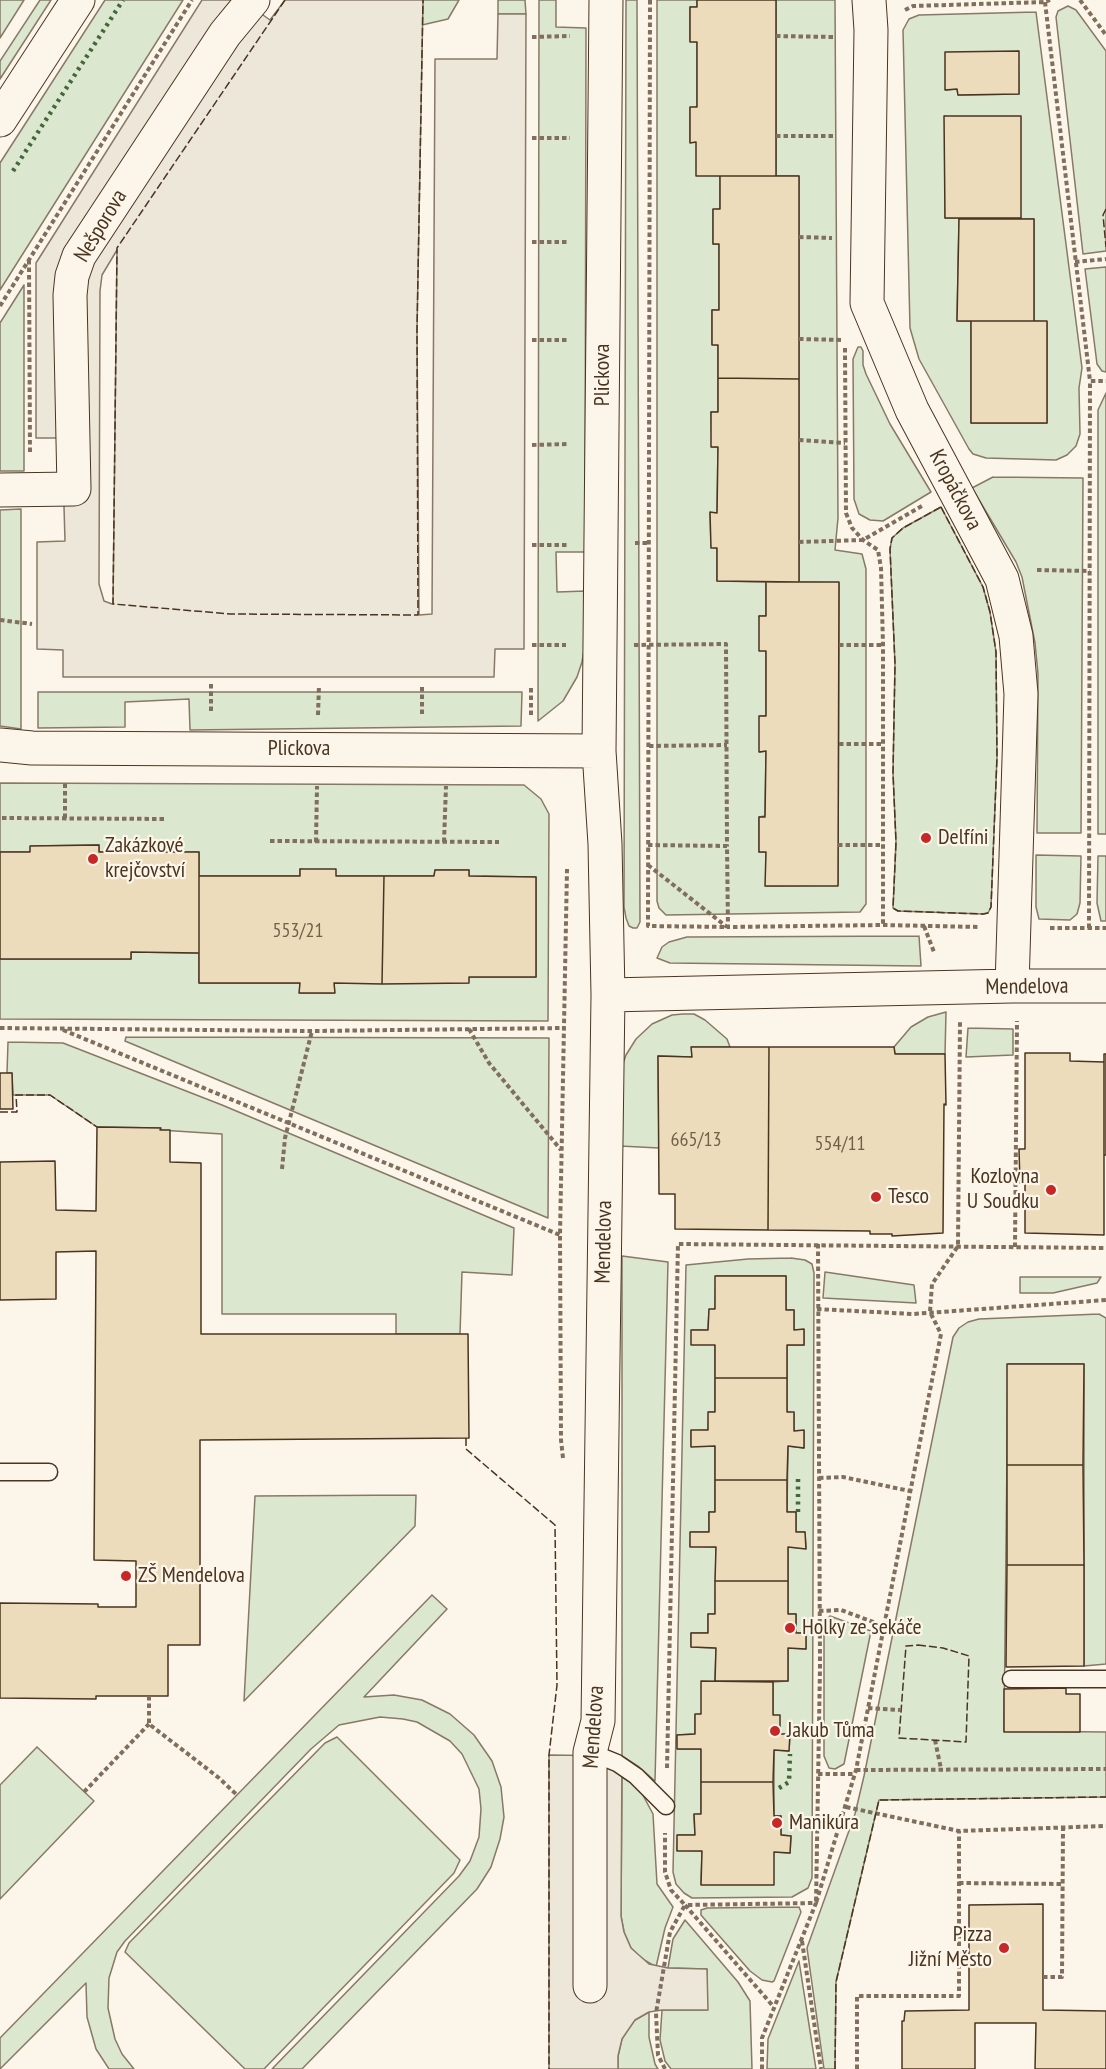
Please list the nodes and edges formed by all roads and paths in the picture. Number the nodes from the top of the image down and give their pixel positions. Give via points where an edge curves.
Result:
1 (78, 0) edge
2 (192, 0) edge
3 (253, 0) edge
4 (606, 0) edge
5 (650, 0) edge
6 (1050, 0) edge
7 (1080, 0) edge
8 (1045, 2) junction
9 (861, 23) edge
10 (1106, 35) edge
11 (776, 36) dead end
12 (0, 120) edge
13 (776, 136) dead end
14 (843, 136) dead end
15 (800, 237) dead end
16 (843, 238) dead end
17 (532, 242) dead end
18 (576, 242) dead end
19 (29, 259) junction
20 (1106, 260) edge
21 (1075, 262) junction
22 (0, 306) edge
23 (799, 339) dead end
24 (532, 340) dead end
25 (577, 340) dead end
26 (1090, 381) junction
27 (1106, 381) edge
28 (799, 440) dead end
29 (844, 443) junction
30 (575, 444) dead end
31 (532, 445) dead end
32 (30, 463) dead end
33 (954, 488) junction
34 (0, 490) edge
35 (863, 540) junction
36 (799, 542) dead end
37 (532, 545) dead end
38 (570, 545) dead end
39 (1090, 571) junction
40 (1002, 579) junction
41 (0, 620) edge
42 (32, 624) dead end
43 (532, 645) dead end
44 (570, 645) dead end
45 (648, 645) junction
46 (839, 645) dead end
47 (883, 645) junction
48 (211, 684) dead end
49 (319, 685) dead end
50 (422, 685) dead end
51 (531, 686) dead end
52 (318, 710) dead end
53 (422, 710) dead end
54 (211, 711) dead end
55 (531, 711) dead end
56 (839, 744) dead end
57 (883, 744) junction
58 (0, 745) edge
59 (727, 745) junction
60 (649, 746) junction
61 (599, 751) junction
62 (65, 775) dead end
63 (446, 775) dead end
64 (317, 787) dead end
65 (2, 818) dead end
66 (65, 818) junction
67 (166, 819) dead end
68 (270, 842) dead end
69 (316, 842) junction
70 (444, 842) junction
71 (499, 842) dead end
72 (648, 845) junction
73 (838, 845) dead end
74 (883, 845) junction
75 (728, 846) junction
76 (648, 865) junction
77 (567, 868) dead end
78 (883, 925) junction
79 (728, 927) junction
80 (1014, 928) junction
81 (1089, 928) junction
82 (1106, 928) edge
83 (1012, 986) junction
84 (1106, 986) edge
85 (608, 995) junction
86 (960, 1021) dead end
87 (1017, 1022) dead end
88 (0, 1028) edge
89 (60, 1028) junction
90 (565, 1028) junction
91 (469, 1029) junction
92 (312, 1031) junction
93 (289, 1123) junction
94 (562, 1150) junction
95 (282, 1169) dead end
96 (560, 1235) junction
97 (818, 1244) junction
98 (958, 1246) junction
99 (1015, 1247) junction
100 (1106, 1248) edge
101 (1106, 1300) edge
102 (818, 1309) junction
103 (930, 1312) junction
104 (564, 1464) dead end
105 (0, 1472) edge
106 (49, 1472) dead end
107 (819, 1478) junction
108 (910, 1491) junction
109 (819, 1611) junction
110 (884, 1626) junction
111 (1011, 1679) dead end
112 (1106, 1679) edge
113 (149, 1696) dead end
114 (868, 1708) junction
115 (900, 1710) dead end
116 (149, 1724) junction
117 (935, 1740) dead end
118 (590, 1752) junction
119 (1106, 1768) edge
120 (941, 1769) junction
121 (855, 1772) junction
122 (818, 1774) junction
123 (84, 1792) dead end
124 (238, 1796) dead end
125 (666, 1806) junction
126 (846, 1807) junction
127 (1106, 1827) edge
128 (1063, 1828) junction
129 (958, 1831) junction
130 (959, 1883) junction
131 (1064, 1884) junction
132 (816, 1903) junction
133 (685, 1905) junction
134 (802, 1940) junction
135 (1043, 1977) dead end
136 (590, 1986) dead end
137 (773, 2006) junction
138 (665, 2069) edge
139 (762, 2069) edge
140 (821, 2069) edge
141 (857, 2069) edge

1 - 12 street
2 - 19 path
3 - 34 street, Nešporova via 225,34 79,256 70,295 74,489
4 - 61 street, Plickova
5 - 45 path
6 - 8 path
7 - 10 path
8 - 9 path via 913,6 904,11 897,23
8 - 21 path
9 - 11 path
9 - 33 street, Kropáčkova via 867,303 912,410
13 - 14 path
15 - 16 path
17 - 18 path
19 - 22 path
19 - 32 path
20 - 21 path
21 - 26 path
23 - 29 path via 845,340
24 - 25 path
26 - 27 path
26 - 39 path
28 - 29 path
29 - 35 path via 846,513
30 - 31 path
33 - 35 path
33 - 40 street, Kropáčkova
35 - 36 path
35 - 47 path via 878,550
37 - 38 path
39 - 40 path via 1026,570
39 - 81 path
40 - 80 street, Kropáčkova via 1016,636 1021,694
41 - 42 path
43 - 44 path
45 - 59 path via 726,644
45 - 60 path
46 - 47 path
47 - 57 path
48 - 54 path
49 - 52 path
50 - 53 path
51 - 55 path
56 - 57 path
57 - 74 path
58 - 61 street, Plickova
59 - 60 path
59 - 75 path
60 - 72 path
61 - 85 street, Plickova
62 - 66 path
63 - 70 path
64 - 69 path
65 - 66 path
66 - 67 path
68 - 69 path
69 - 70 path
70 - 71 path
72 - 75 path
72 - 76 path
73 - 74 path
74 - 78 path
75 - 79 path
76 - 79 path
76 - 79 path via 648,926
77 - 90 path
78 - 79 path
78 - 80 path
80 - 81 path
80 - 83 street, Kropáčkova
81 - 82 path
83 - 84 street, Mendelova
83 - 85 street, Mendelova
85 - 118 street, Mendelova via 598,1720
86 - 98 path
87 - 99 path
88 - 89 path
89 - 92 path
89 - 93 path
90 - 91 path
90 - 94 path
91 - 92 path
91 - 94 path via 489,1064
92 - 93 path
93 - 95 path
93 - 96 path
94 - 96 path
96 - 104 path
97 - 98 path
97 - 102 path
97 - 125 path via 678,1244
98 - 99 path
98 - 103 path via 932,1284
99 - 100 path
101 - 103 path
102 - 103 path
102 - 107 path
103 - 108 path via 941,1334
105 - 106 lane
107 - 108 path via 843,1477
107 - 109 path
108 - 110 path
109 - 110 path via 842,1610
109 - 122 path
110 - 114 path
111 - 112 lane
113 - 116 path
114 - 115 path
114 - 121 path
116 - 123 path
116 - 124 path
117 - 120 path
118 - 125 lane via 636,1776
118 - 136 street, Mendelova
119 - 120 path
120 - 121 path
121 - 122 path
121 - 126 path
122 - 132 path
125 - 133 path via 665,1872 671,1890
126 - 129 path
126 - 132 path
127 - 128 path
128 - 129 path
128 - 131 path
129 - 130 path
130 - 131 path
130 - 141 path via 958,1996 857,1996
131 - 135 path via 1062,1977
132 - 133 path
132 - 134 path
133 - 137 path
133 - 138 path via 670,1932 656,2013 658,2055
134 - 137 path
134 - 140 path
137 - 139 path via 762,2038

